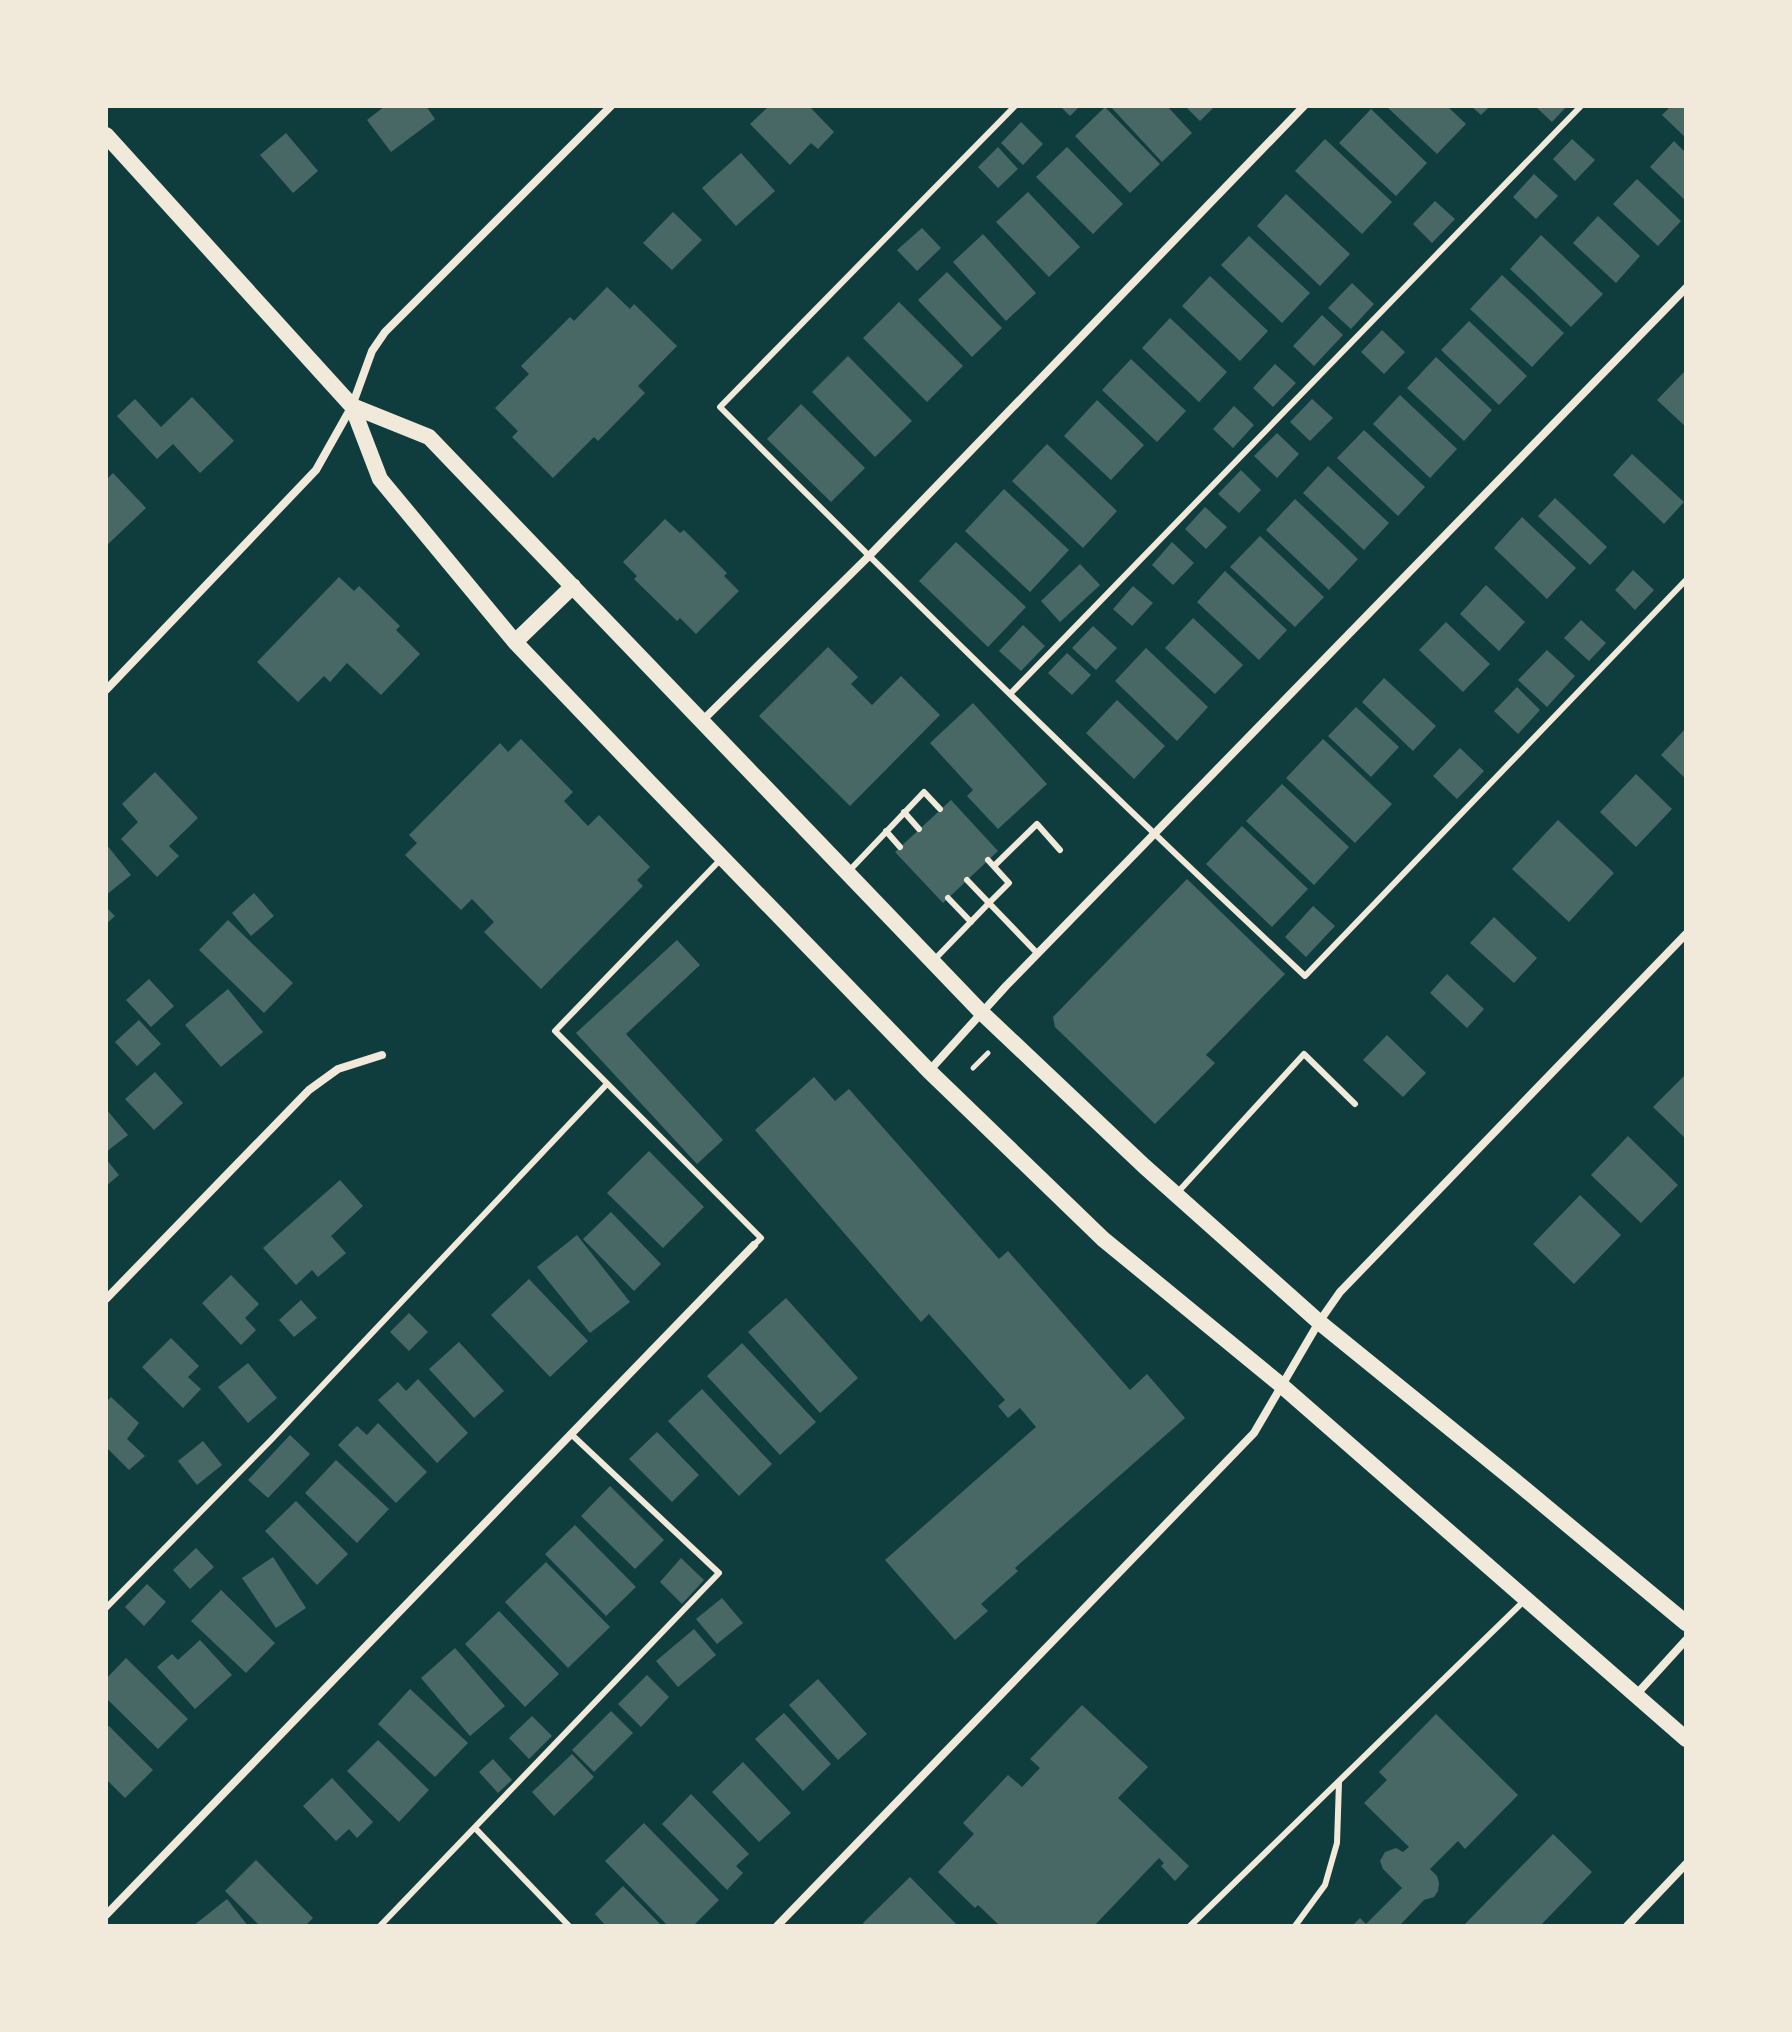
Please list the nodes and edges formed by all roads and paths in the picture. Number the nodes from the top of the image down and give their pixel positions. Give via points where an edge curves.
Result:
1 (611, 106) edge
2 (1015, 106) edge
3 (1304, 106) edge
4 (1581, 106) edge
5 (106, 135) edge
6 (1686, 288) edge
7 (352, 406) junction
8 (869, 556) junction
9 (1686, 580) edge
10 (573, 586) junction
11 (515, 642) junction
12 (106, 690) edge
13 (1010, 694) junction
14 (702, 721) junction
15 (940, 809) dead end
16 (904, 812) junction
17 (919, 829) dead end
18 (886, 831) junction
19 (1154, 834) junction
20 (900, 847) dead end
21 (1060, 850) dead end
22 (722, 858) junction
23 (847, 873) junction
24 (967, 880) dead end
25 (948, 898) dead end
26 (989, 903) junction
27 (971, 922) junction
28 (1686, 934) edge
29 (1038, 954) junction
30 (932, 962) junction
31 (981, 1012) junction
32 (988, 1053) dead end
33 (382, 1055) dead end
34 (973, 1068) dead end
35 (929, 1071) junction
36 (607, 1084) junction
37 (1355, 1104) dead end
38 (1176, 1194) junction
39 (754, 1245) joint
40 (106, 1299) edge
41 (1319, 1322) junction
42 (1281, 1385) junction
43 (571, 1434) junction
44 (1525, 1600) junction
45 (106, 1608) edge
46 (1686, 1623) edge
47 (1686, 1640) edge
48 (1635, 1696) junction
49 (1686, 1739) edge
50 (1339, 1782) junction
51 (475, 1828) junction
52 (1686, 1864) edge
53 (106, 1915) edge
54 (380, 1926) edge
55 (569, 1926) edge
56 (777, 1926) edge
57 (1190, 1926) edge
58 (1295, 1926) edge
59 (1627, 1926) edge

1 - 7 street via 385,332 372,351
2 - 8 lane via 720,407
3 - 8 street
4 - 13 lane
5 - 7 main road
6 - 19 street
7 - 10 main road via 429,437
7 - 11 main road via 380,479
7 - 12 street via 316,470
8 - 13 lane
8 - 14 street
9 - 19 lane via 1305,976
10 - 11 main road
10 - 14 main road
11 - 22 main road
13 - 19 lane
14 - 23 main road
15 - 16 lane via 924,792
16 - 17 lane
16 - 18 lane
18 - 20 lane
18 - 23 lane
19 - 29 street
21 - 26 lane via 1037,824 991,863 1009,883
22 - 35 main road
22 - 36 lane via 555,1031
23 - 30 main road
24 - 26 lane
25 - 27 lane
26 - 27 lane
26 - 29 lane
27 - 30 lane
28 - 41 street via 1340,1292
29 - 31 street
30 - 31 main road
31 - 35 street
31 - 38 main road
32 - 34 path
33 - 40 street via 338,1069 309,1090
35 - 42 main road via 1103,1239
36 - 39 lane via 761,1238
36 - 45 lane
37 - 38 lane via 1304,1054
38 - 41 main road
39 - 43 street
41 - 42 street
41 - 46 main road
42 - 44 main road
42 - 56 street via 1254,1433
43 - 51 lane via 719,1573
43 - 53 street
44 - 48 main road
44 - 50 lane
47 - 48 street
48 - 49 main road
50 - 57 lane
50 - 58 lane via 1337,1843 1325,1885
51 - 54 lane
51 - 55 lane
52 - 59 street

